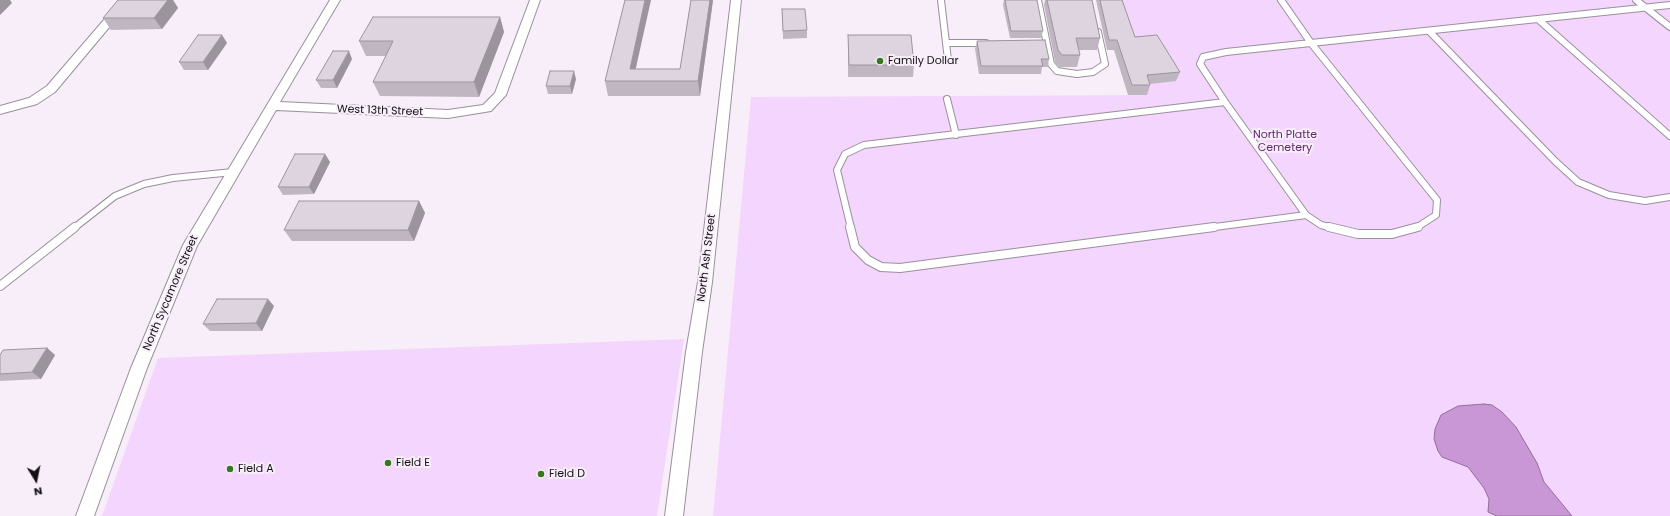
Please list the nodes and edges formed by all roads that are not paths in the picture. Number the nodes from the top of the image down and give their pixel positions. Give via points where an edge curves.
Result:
1 (127, 0) edge
2 (334, 0) edge
3 (535, 0) edge
4 (736, 0) edge
5 (941, 0) edge
6 (1038, 0) edge
7 (1281, 0) edge
8 (1636, 0) edge
9 (1670, 5) edge
10 (1645, 8) junction
11 (1539, 20) junction
12 (1096, 23) edge
13 (1670, 28) edge
14 (1429, 31) junction
15 (946, 43) junction
16 (992, 43) edge
17 (1039, 43) edge
18 (1047, 43) junction
19 (1311, 43) junction
20 (948, 60) dead end
21 (947, 100) dead end
22 (1225, 102) junction
23 (272, 106) junction
24 (0, 110) edge
25 (956, 135) junction
26 (1670, 136) edge
27 (233, 172) junction
28 (1670, 197) edge
29 (1306, 216) junction
30 (0, 286) edge
31 (84, 516) edge
32 (674, 516) edge

1 - 24 street via 51,89 33,101
2 - 23 street, North Sycamore Street
3 - 23 street, West 13th Street via 500,95 487,108 448,114
4 - 32 street, North Ash Street via 705,282
5 - 15 lane
6 - 18 lane
7 - 19 lane
8 - 10 lane
9 - 10 lane
10 - 11 lane
10 - 13 lane
11 - 14 lane
11 - 26 lane
12 - 18 lane via 1105,64 1093,72 1077,74 1057,71 1051,64
14 - 19 lane
14 - 28 lane via 1578,182 1609,195 1645,201
15 - 16 lane
15 - 20 lane
17 - 18 lane
19 - 22 lane via 1226,52 1203,57 1200,64
19 - 29 lane via 1437,200 1436,215 1416,228 1392,234 1358,234 1321,225
21 - 25 lane
22 - 25 lane
22 - 29 lane
23 - 27 street, North Sycamore Street
25 - 29 lane via 864,145 845,154 836,170 856,247 868,260 881,267 900,268
27 - 30 lane via 173,178 144,184 115,196
27 - 31 street, North Sycamore Street via 190,245 139,368

